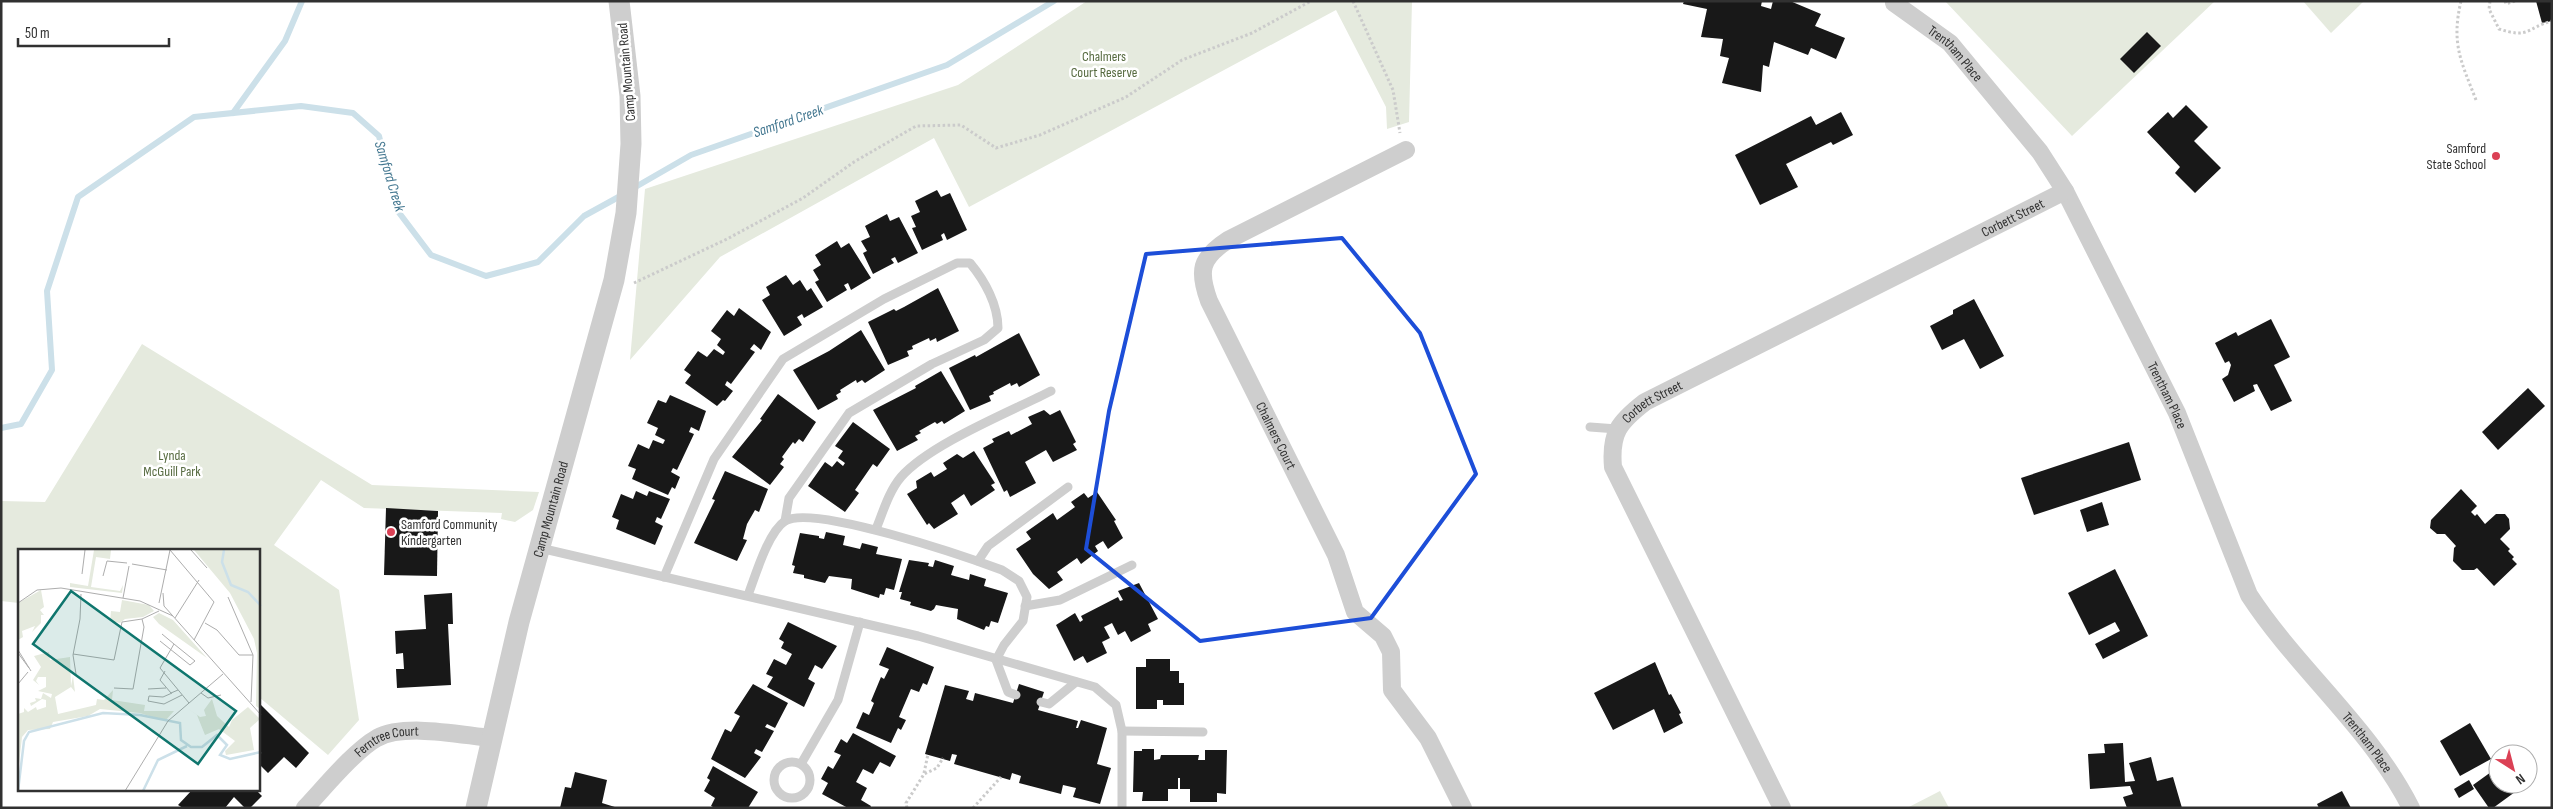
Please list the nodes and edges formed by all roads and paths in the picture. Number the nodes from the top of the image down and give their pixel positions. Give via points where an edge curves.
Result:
1 (619, 1) edge
2 (1311, 1) edge
3 (1353, 1) edge
4 (2461, 1) edge
5 (2490, 1) edge
6 (2506, 1) edge
7 (2515, 1) edge
8 (1894, 3) dead end
9 (2552, 21) edge
10 (2476, 100) dead end
11 (1406, 150) joint
12 (2065, 191) junction
13 (630, 292) dead end
14 (1051, 391) dead end
15 (1590, 427) dead end
16 (1617, 429) junction
17 (1068, 487) dead end
18 (785, 521) junction
19 (876, 529) junction
20 (540, 548) junction
21 (978, 561) junction
22 (1132, 565) dead end
23 (664, 577) junction
24 (748, 596) junction
25 (1026, 606) junction
26 (860, 622) junction
27 (996, 660) junction
28 (1076, 682) junction
29 (1016, 694) dead end
30 (1041, 702) dead end
31 (1122, 731) junction
32 (1202, 732) dead end
33 (491, 738) junction
34 (928, 754) dead end
35 (942, 758) dead end
36 (801, 764) junction
37 (924, 774) junction
38 (1001, 777) dead end
39 (305, 808) edge
40 (476, 808) edge
41 (907, 808) edge
42 (973, 808) edge
43 (1122, 808) edge
44 (1463, 808) edge
45 (1782, 808) edge
46 (2411, 808) edge

1 - 20 street, Camp Mountain Road via 630,96 631,144 626,213 614,280
2 - 13 path via 1252,33 1182,60 1126,97 1040,135 996,148 961,125 916,126 854,162 803,198 726,240 633,283
3 - 11 path via 1393,90 1397,124
4 - 10 path via 2456,24 2457,51
5 - 9 path via 2490,9 2500,29 2516,35
6 - 7 path via 2506,4
8 - 12 street, Trentham Place via 1950,42 2040,152
11 - 44 street, Chalmers Court via 1218,247 1202,268 1202,281 1336,555 1355,612 1383,636 1391,652 1392,690 1428,738
12 - 16 street, Corbett Street via 1645,402
12 - 46 street, Trentham Place via 2177,413 2249,596 2267,623 2389,767
14 - 19 lane via 926,456 901,477 886,502
15 - 16 lane
16 - 45 street, Corbett Street via 1611,449 1613,467
17 - 21 lane via 988,546
18 - 19 lane via 802,517
18 - 23 lane via 789,498 849,413 932,364 984,340 998,328 998,313 970,263 957,263 884,299 783,359 714,459
18 - 24 lane via 773,535
19 - 21 lane
20 - 23 lane
20 - 33 street, Camp Mountain Road
21 - 25 lane via 1019,581 1027,597
22 - 25 lane via 1060,600
23 - 24 lane
24 - 26 lane
25 - 27 lane via 1023,621
26 - 27 lane
26 - 36 lane via 838,700
27 - 28 lane
27 - 29 lane via 1008,692
28 - 30 lane via 1049,704
28 - 31 lane via 1095,687 1116,705
31 - 32 lane
31 - 43 lane
33 - 39 street, Ferntree Court via 402,731 377,738
33 - 40 street, Camp Mountain Road
34 - 37 path
35 - 37 path via 937,768
36 - 36 lane via 810,774 810,786 802,796 784,797 774,783 776,772 790,762
37 - 41 path via 906,803
38 - 42 path

